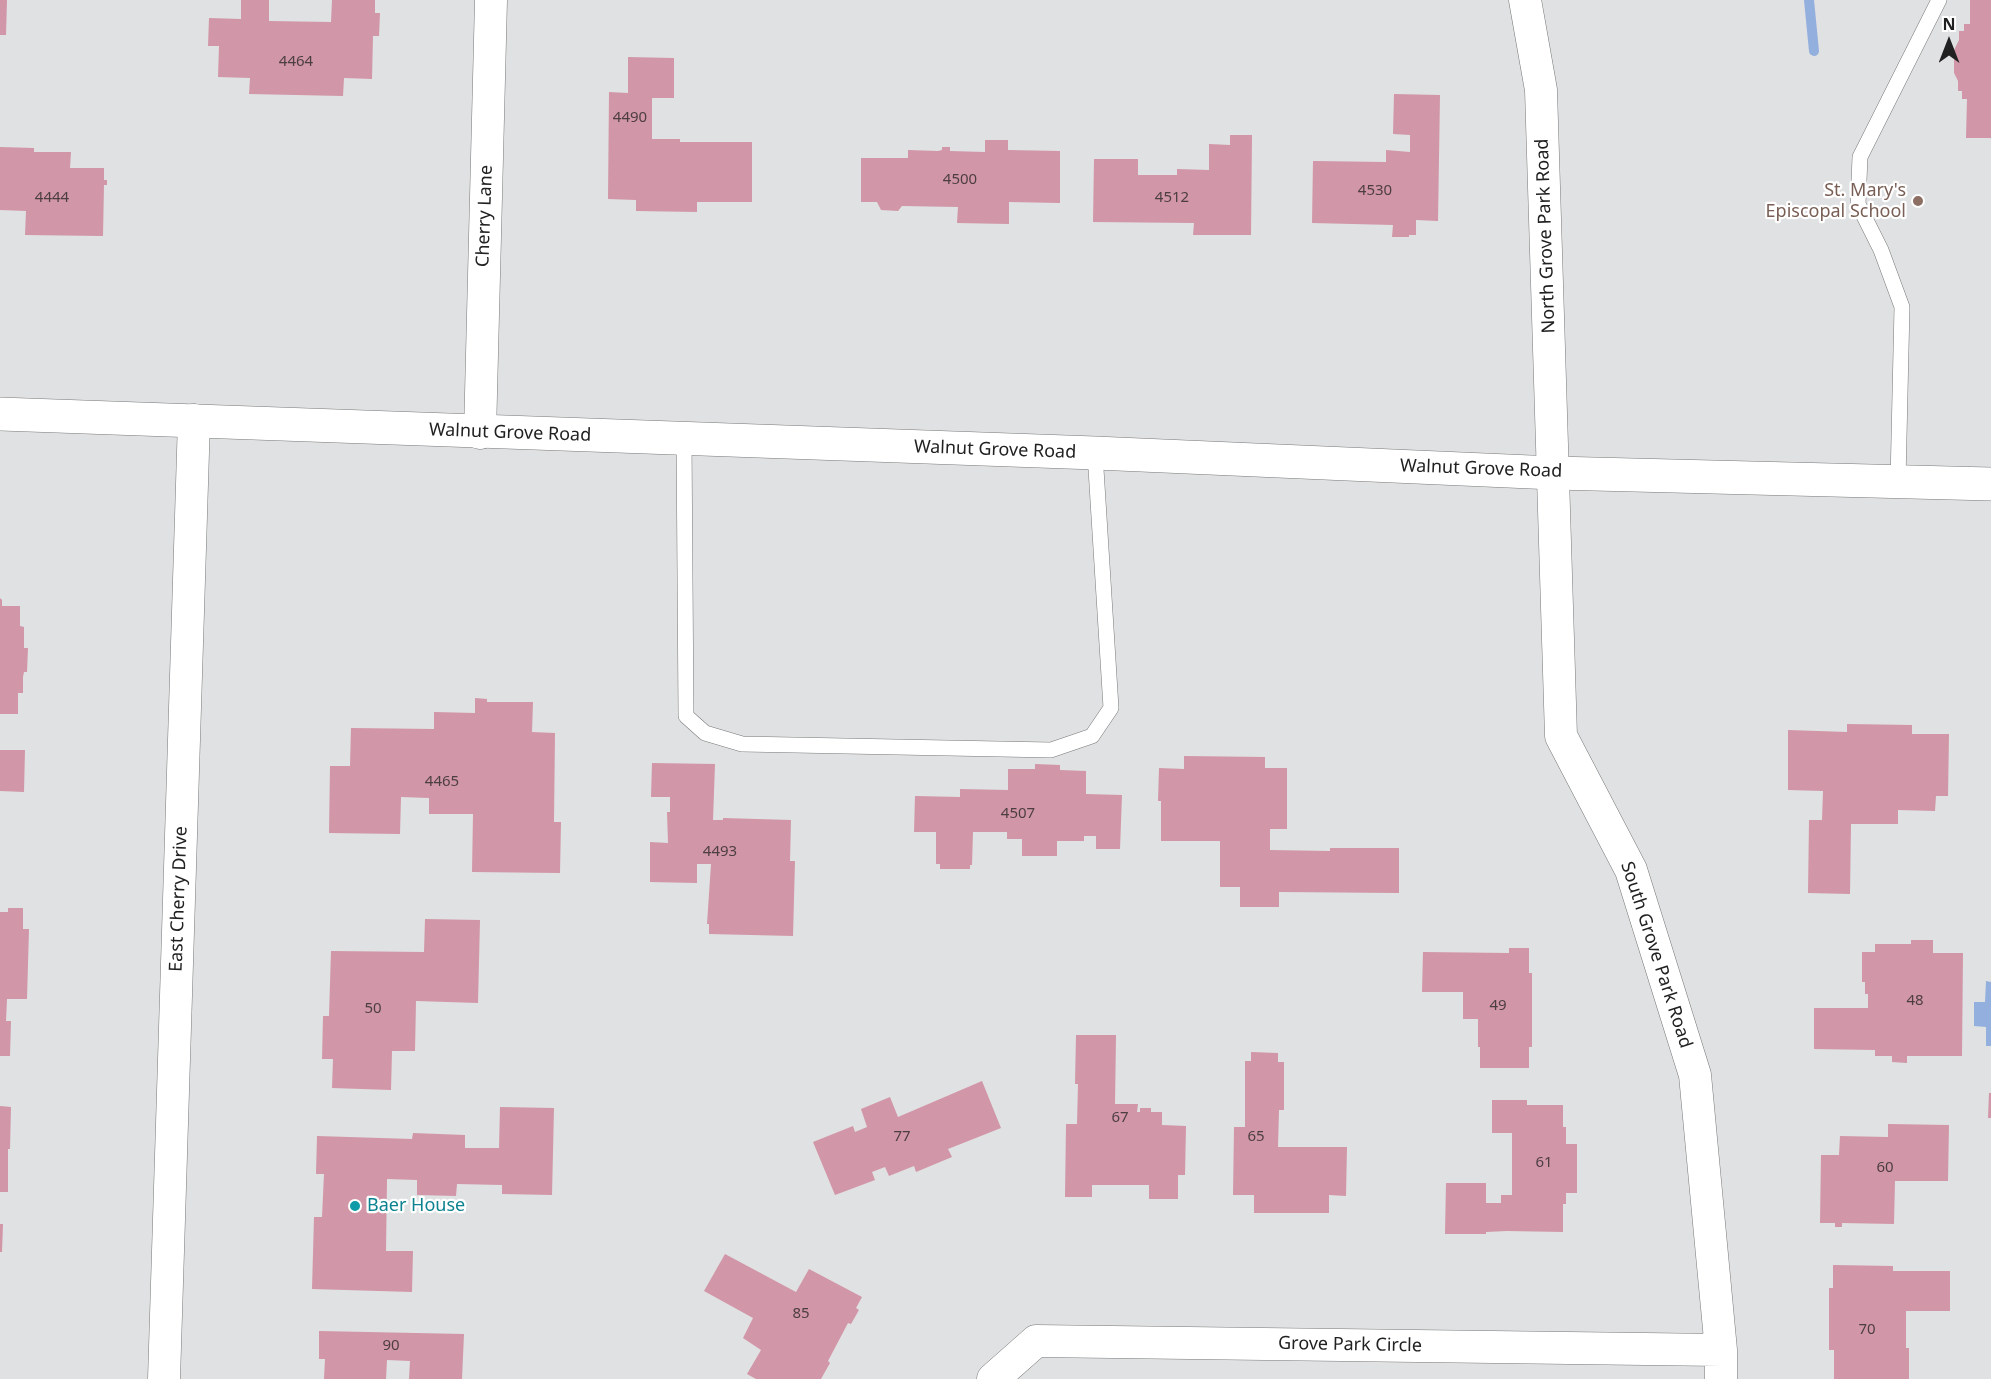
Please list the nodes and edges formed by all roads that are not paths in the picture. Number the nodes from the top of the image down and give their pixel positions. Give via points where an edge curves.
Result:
1 (491, 0) edge
2 (1525, 0) edge
3 (1939, 0) edge
4 (0, 414) edge
5 (194, 420) junction
6 (480, 433) junction
7 (684, 438) junction
8 (1095, 453) junction
9 (1554, 473) junction
10 (1898, 481) junction
11 (1991, 484) edge
12 (1721, 1364) edge
13 (164, 1379) edge
14 (993, 1379) edge

1 - 6 street, Cherry Lane
2 - 9 street, North Grove Park Road via 1541,90
3 - 10 lane via 1860,157 1858,204 1881,250 1902,307
4 - 5 main road, Walnut Grove Road
5 - 6 main road, Walnut Grove Road
5 - 13 street, East Cherry Drive
6 - 7 main road, Walnut Grove Road
7 - 8 main road, Walnut Grove Road
7 - 8 lane via 686,716 705,733 742,744 1051,750 1092,736 1111,708
8 - 9 main road, Walnut Grove Road
9 - 10 main road, Walnut Grove Road
9 - 12 street, South Grove Park Road via 1561,736 1631,870 1695,1075
10 - 11 main road, Walnut Grove Road
12 - 14 street, Grove Park Circle via 1036,1341

